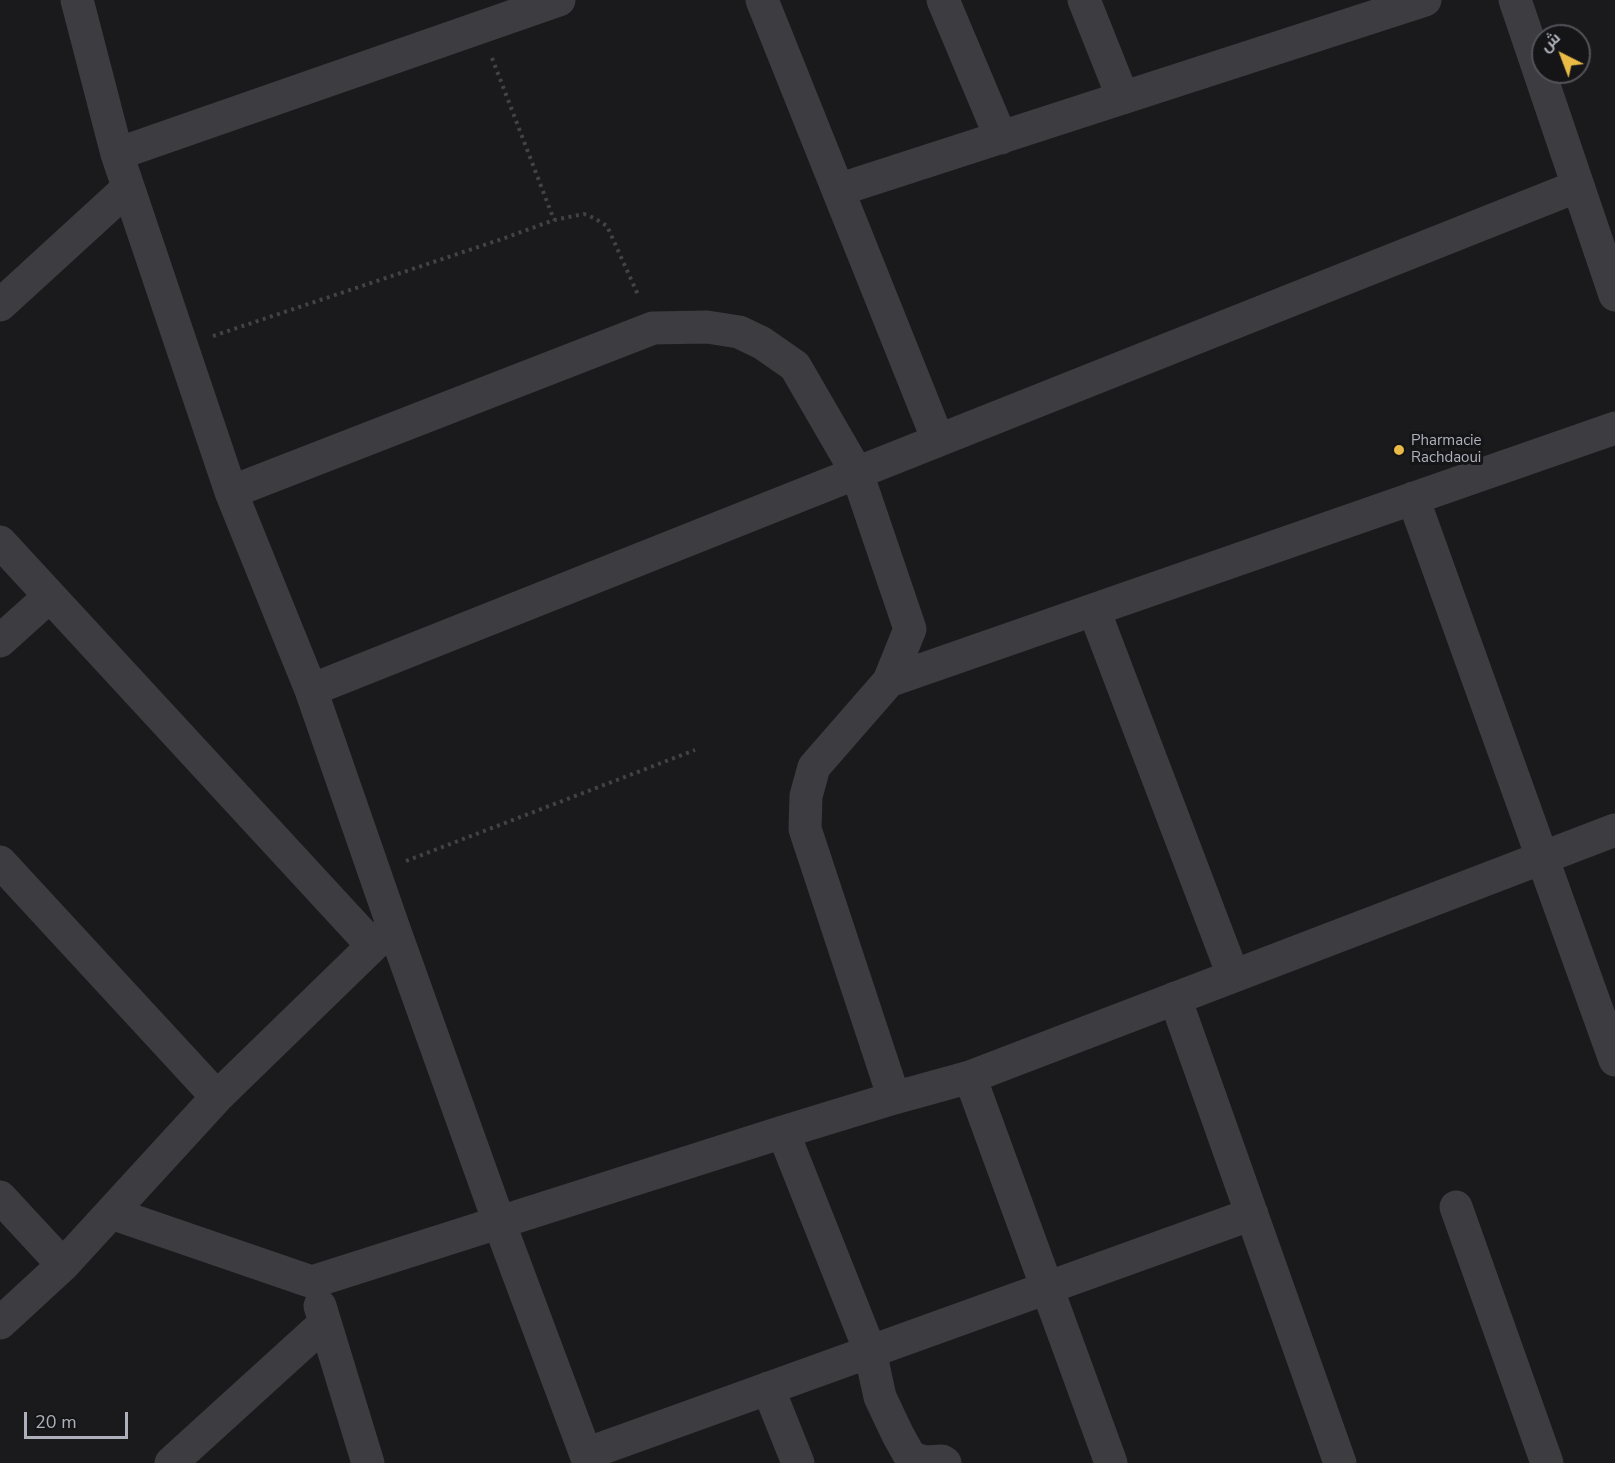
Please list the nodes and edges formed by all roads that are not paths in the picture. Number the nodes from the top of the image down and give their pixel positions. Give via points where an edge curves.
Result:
1 (77, 0) edge
2 (559, 0) edge
3 (762, 0) edge
4 (943, 0) edge
5 (1084, 0) edge
6 (1425, 0) edge
7 (1515, 0) edge
8 (1123, 98) junction
9 (1000, 138) junction
10 (117, 154) junction
11 (1578, 186) junction
12 (128, 188) junction
13 (838, 190) junction
14 (1615, 295) edge
15 (2, 301) edge
16 (1615, 428) edge
17 (938, 440) junction
18 (857, 472) junction
19 (231, 492) junction
20 (1413, 498) junction
21 (0, 542) edge
22 (50, 596) junction
23 (1094, 610) junction
24 (0, 641) edge
25 (890, 681) junction
26 (311, 690) junction
27 (1615, 830) edge
28 (1543, 857) junction
29 (0, 862) edge
30 (383, 935) junction
31 (1233, 975) junction
32 (1175, 998) junction
33 (1615, 1060) edge
34 (970, 1077) junction
35 (217, 1097) junction
36 (894, 1098) junction
37 (783, 1132) junction
38 (0, 1197) edge
39 (1455, 1207) dead end
40 (111, 1213) junction
41 (1252, 1214) junction
42 (499, 1222) junction
43 (63, 1265) junction
44 (312, 1281) junction
45 (1047, 1288) junction
46 (0, 1323) edge
47 (325, 1323) junction
48 (870, 1352) junction
49 (768, 1388) junction
50 (588, 1458) edge
51 (171, 1463) edge
52 (368, 1463) edge
53 (798, 1463) edge
54 (945, 1463) edge
55 (1111, 1463) edge
56 (1340, 1463) edge
57 (1547, 1463) edge

1 - 10 street
2 - 10 street
3 - 13 street
4 - 9 street
5 - 8 street
6 - 8 street
7 - 11 street
8 - 9 street
9 - 13 street
10 - 12 street
11 - 14 street
11 - 17 street
12 - 15 street
12 - 19 street
13 - 17 street
16 - 20 street
17 - 18 street
18 - 19 street via 795,366 739,332 707,327 653,328
18 - 25 street via 910,629
18 - 26 street
19 - 26 street
20 - 23 street
20 - 28 street
21 - 22 street
22 - 24 street
22 - 30 street
23 - 25 street
23 - 31 street
25 - 36 street via 814,767 806,796 805,829
26 - 30 street via 375,873
27 - 28 street
28 - 31 street
28 - 33 street
29 - 35 street
30 - 35 street
30 - 42 street
31 - 32 street
32 - 34 street
32 - 41 street
34 - 36 street
34 - 45 street
35 - 40 street
36 - 37 street
37 - 42 street
37 - 48 street
38 - 43 street
39 - 57 street
40 - 43 street
40 - 44 street
41 - 45 street
41 - 56 street
42 - 44 street
42 - 50 street
43 - 46 street
44 - 47 street
45 - 48 street
45 - 55 street
47 - 51 street
47 - 52 street
48 - 49 street
48 - 54 street via 880,1397 908,1453 924,1462
49 - 50 street
49 - 53 street

